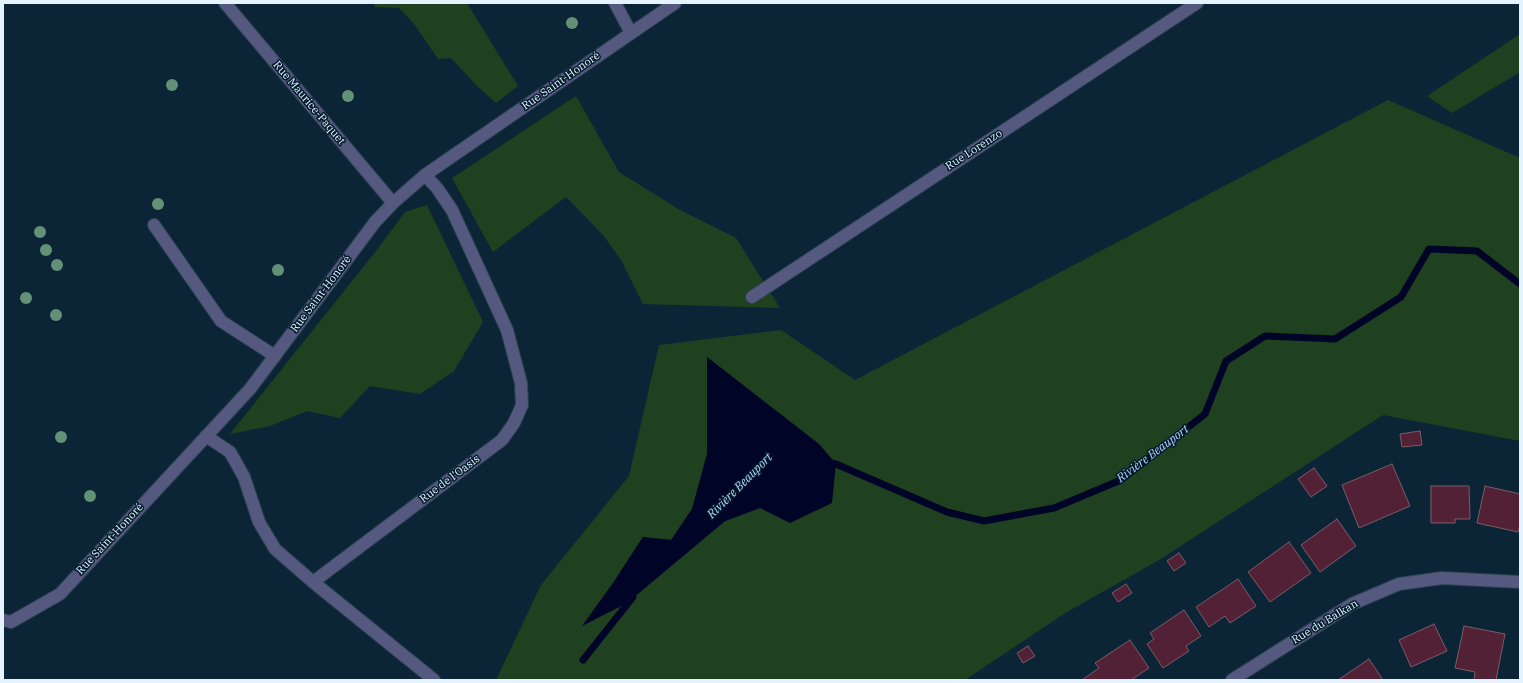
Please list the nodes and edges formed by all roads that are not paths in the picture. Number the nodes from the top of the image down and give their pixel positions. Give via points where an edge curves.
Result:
1 (225, 3) edge
2 (615, 3) edge
3 (675, 3) edge
4 (1197, 3) edge
5 (631, 33) junction
6 (426, 175) junction
7 (393, 203) junction
8 (154, 225) dead end
9 (752, 297) dead end
10 (275, 356) junction
11 (206, 436) junction
12 (313, 582) junction
13 (1520, 582) edge
14 (3, 620) edge
15 (434, 680) edge
16 (1232, 680) edge

1 - 7 street, Rue Maurice-Paquet
2 - 5 street
3 - 5 street, Rue Saint-Honoré
4 - 9 street, Rue Lorenzo
5 - 6 street, Rue Saint-Honoré
6 - 7 street, Rue Saint-Honoré
6 - 12 street, Rue de l'Oasis via 452,210 507,330 521,383 522,405 502,440
7 - 10 street, Rue Saint-Honoré via 375,222
8 - 10 street via 221,321
10 - 11 street, Rue Saint-Honoré via 250,389
11 - 12 street via 230,452 244,477 259,522 275,549
11 - 14 street, Rue Saint-Honoré via 60,594 11,622
12 - 15 street
13 - 16 street, Rue du Balkan via 1442,578 1399,584 1352,604

